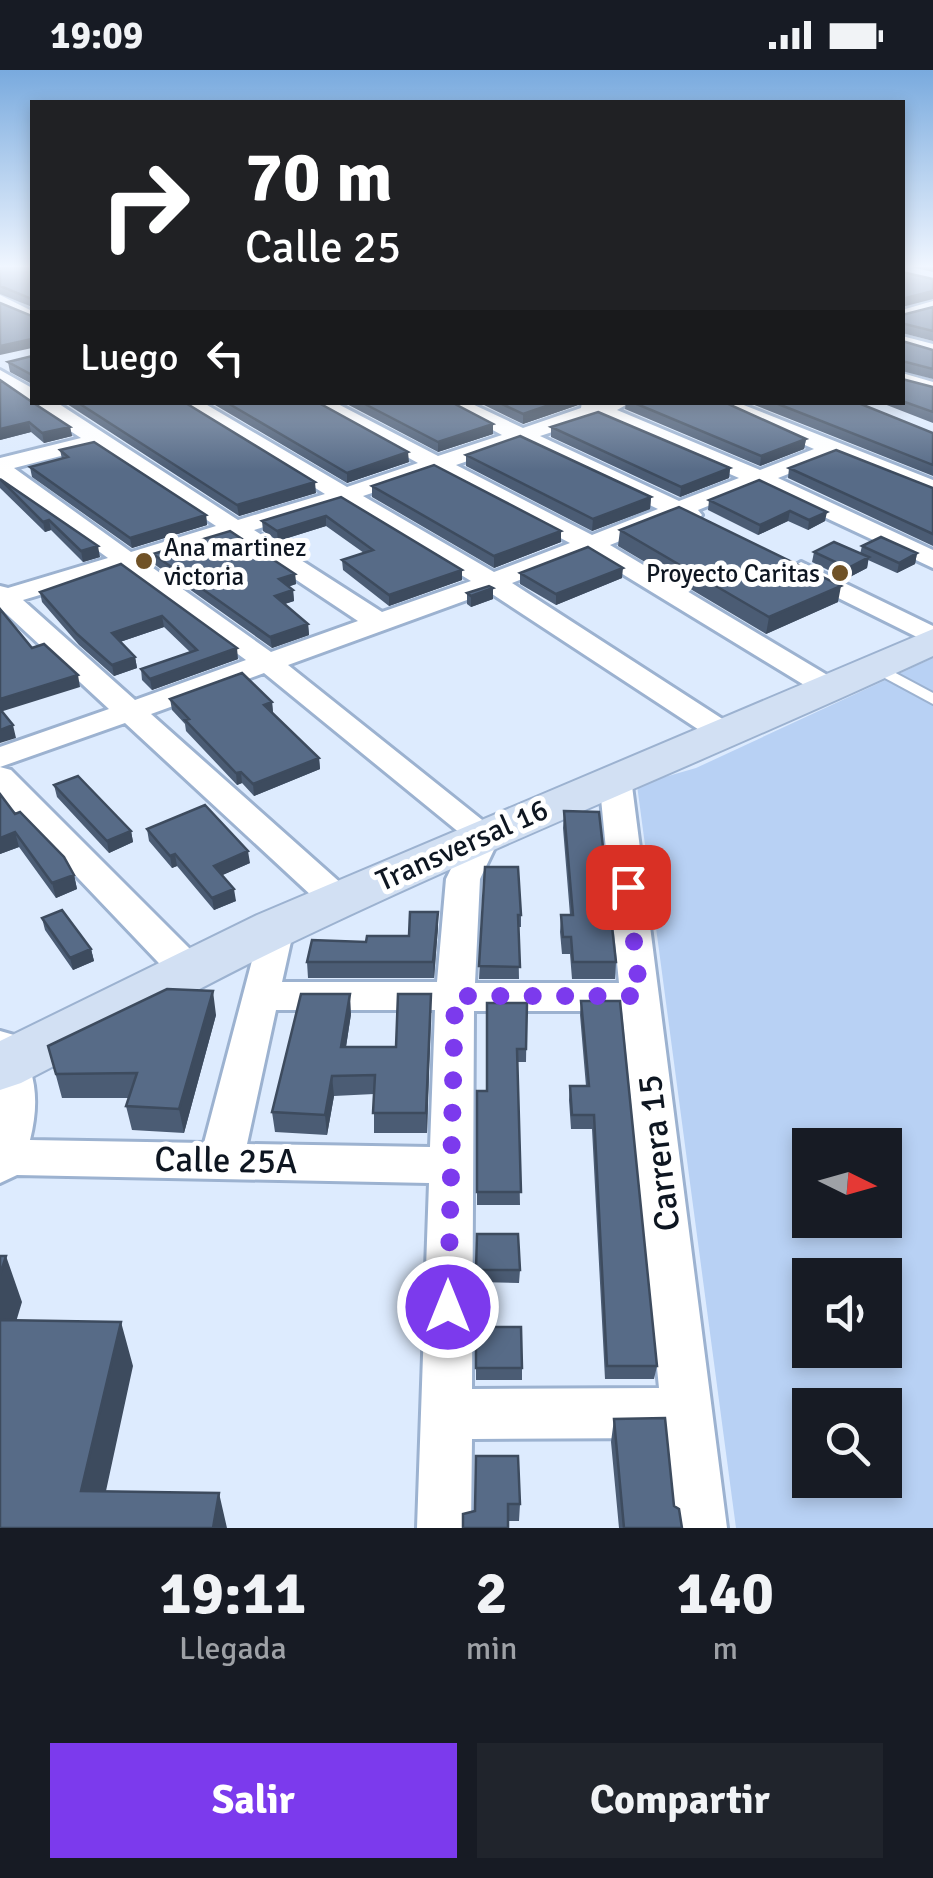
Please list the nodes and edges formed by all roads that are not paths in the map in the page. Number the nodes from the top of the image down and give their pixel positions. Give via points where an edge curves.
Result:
1 (905, 342) edge
2 (933, 350) edge
3 (0, 376) edge
4 (905, 380) edge
5 (933, 389) edge
6 (30, 396) edge
7 (46, 405) edge
8 (324, 405) edge
9 (456, 405) edge
10 (600, 405) edge
11 (724, 405) edge
12 (194, 407) edge
13 (518, 435) junction
14 (98, 440) junction
15 (893, 444) edge
16 (846, 452) junction
17 (438, 465) junction
18 (0, 467) edge
19 (757, 477) junction
20 (933, 488) edge
21 (346, 495) junction
22 (681, 510) junction
23 (715, 527) edge
24 (239, 529) junction
25 (589, 543) junction
26 (782, 560) edge
27 (933, 560) edge
28 (128, 561) junction
29 (492, 582) junction
30 (2, 597) edge
31 (379, 622) junction
32 (267, 662) junction
33 (931, 664) edge
34 (829, 688) junction
35 (129, 710) junction
36 (727, 734) junction
37 (0, 758) edge
38 (0, 777) edge
39 (615, 778) junction
40 (484, 835) junction
41 (339, 901) junction
42 (276, 928) junction
43 (189, 971) junction
44 (261, 996) junction
45 (455, 996) junction
46 (640, 996) junction
47 (4, 1058) edge
48 (222, 1160) junction
49 (2, 1161) edge
50 (449, 1165) junction
51 (688, 1413) junction
52 (447, 1414) junction
53 (444, 1528) edge
54 (700, 1528) edge

1 - 2 street
3 - 6 street
4 - 5 street
7 - 14 street
8 - 17 street
9 - 13 street
10 - 13 street
10 - 19 street
11 - 16 street
12 - 21 street
13 - 17 street
13 - 22 street
14 - 18 street
14 - 24 street
15 - 16 street
16 - 19 street
16 - 20 street
17 - 21 street
17 - 25 street
18 - 28 street
19 - 22 street
19 - 27 street
21 - 24 street
21 - 29 street
22 - 23 street
22 - 25 street
24 - 28 street
24 - 31 street
25 - 29 street
25 - 34 street
26 - 33 street
28 - 30 street
28 - 32 street
29 - 31 street
29 - 36 street
30 - 35 street
31 - 32 street
32 - 35 street
32 - 40 street
33 - 34 main road, Transversal 16 via 875,667
34 - 36 main road, Transversal 16
35 - 37 street
35 - 41 street
36 - 39 main road, Transversal 16
38 - 43 street
39 - 40 main road, Transversal 16
39 - 46 street, Carrera 15
40 - 41 main road, Transversal 16
40 - 45 street via 463,879
41 - 42 main road, Transversal 16
42 - 43 main road, Transversal 16
42 - 44 street
43 - 47 main road, Transversal 16
44 - 45 street
44 - 48 street
45 - 46 street
45 - 50 street
46 - 51 street, Carrera 15
47 - 49 street via 17,1118
48 - 49 street, Calle 25A
48 - 50 street, Calle 25A
50 - 52 street
51 - 52 street
51 - 54 street, Carrera 15
52 - 53 street

